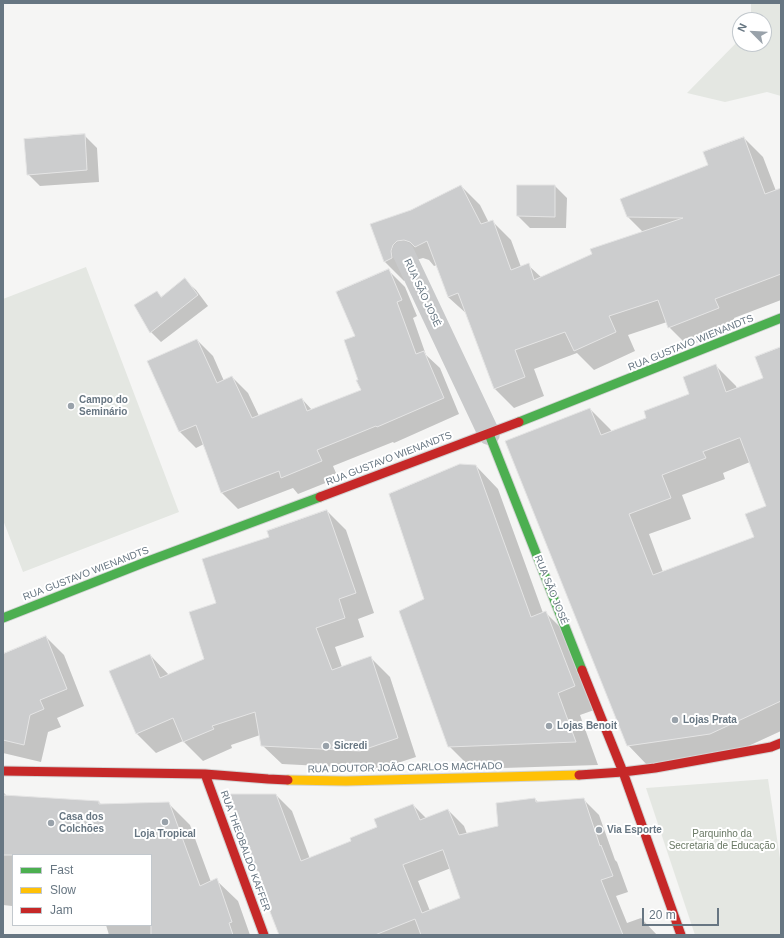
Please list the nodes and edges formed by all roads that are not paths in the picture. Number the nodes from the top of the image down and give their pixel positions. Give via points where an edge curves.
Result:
1 (403, 252) dead end
2 (781, 318) edge
3 (489, 434) junction
4 (3, 618) edge
5 (781, 744) edge
6 (3, 771) edge
7 (623, 772) junction
8 (205, 774) junction
9 (264, 935) edge
10 (681, 935) edge

1 - 3 street, RUA SÃO JOSÉ
2 - 3 main road, RUA GUSTAVO WIENANDTS
3 - 4 main road, RUA GUSTAVO WIENANDTS via 150,560
3 - 7 main road, RUA SÃO JOSÉ
5 - 7 main road, RUA DOUTOR JOÃO CARLOS MACHADO
6 - 8 main road, RUA DOUTOR JOÃO CARLOS MACHADO
7 - 8 main road, RUA DOUTOR JOÃO CARLOS MACHADO via 565,776 346,781
7 - 10 main road, RUA SÃO JOSÉ
8 - 9 main road, RUA THEOBALDO KAFFER

